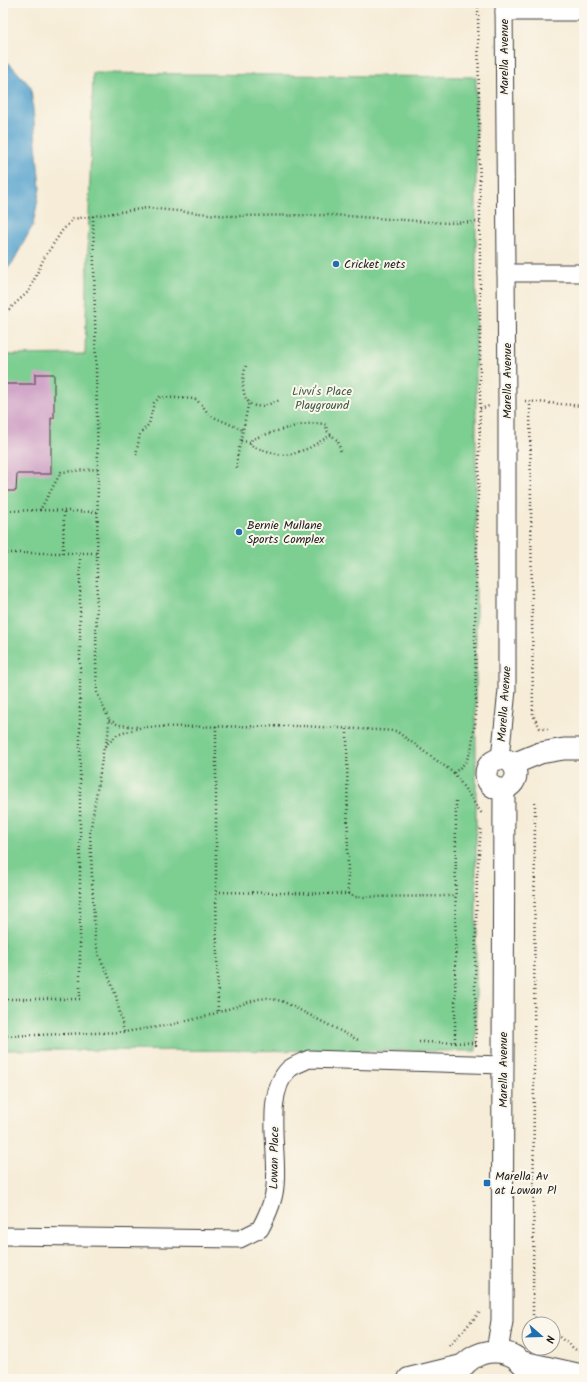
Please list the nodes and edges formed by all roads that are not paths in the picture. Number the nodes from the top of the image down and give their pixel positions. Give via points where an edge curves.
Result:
1 (504, 7) edge
2 (584, 12) edge
3 (584, 272) edge
4 (506, 273) junction
5 (584, 749) edge
6 (507, 761) junction
7 (503, 1065) junction
8 (3, 1236) edge
9 (497, 1351) junction
10 (526, 1370) edge
11 (459, 1373) edge
12 (584, 1376) edge
13 (409, 1379) edge

1 - 2 street
1 - 4 street, Marella Avenue
3 - 4 street
4 - 6 street, Marella Avenue
5 - 6 street via 564,749
6 - 7 street, Marella Avenue via 517,773 513,784 504,789
7 - 8 street, Lowan Place via 309,1059 290,1068 278,1085 274,1111 275,1186 269,1210 260,1230 240,1239
7 - 9 street, Marella Avenue via 502,1321
9 - 10 main road via 509,1354
9 - 11 main road via 476,1356
10 - 12 main road
11 - 13 main road

